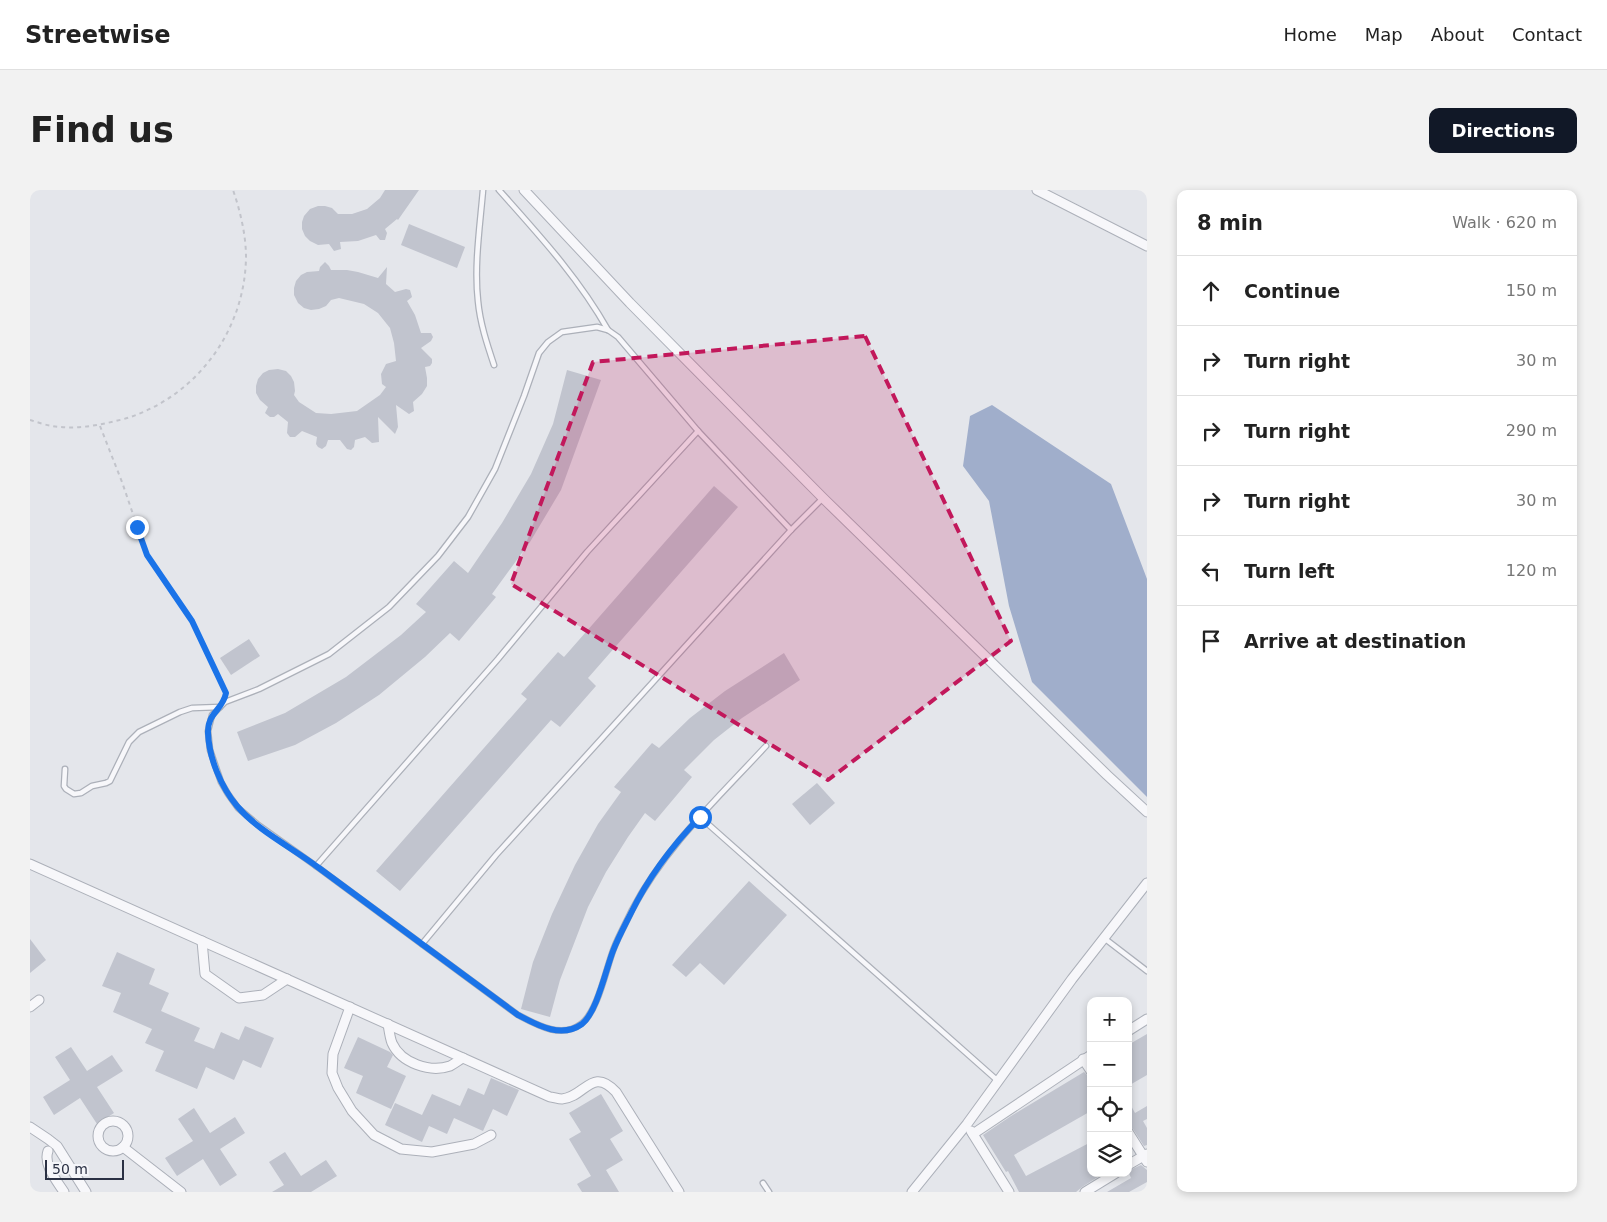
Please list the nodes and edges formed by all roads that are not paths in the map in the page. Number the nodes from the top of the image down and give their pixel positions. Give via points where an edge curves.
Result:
1 (483, 190) edge
2 (499, 190) edge
3 (524, 190) edge
4 (1037, 190) edge
5 (1147, 246) edge
6 (608, 330) junction
7 (494, 365) dead end
8 (698, 431) junction
9 (823, 498) junction
10 (792, 530) junction
11 (220, 707) junction
12 (766, 746) dead end
13 (65, 769) dead end
14 (1147, 812) edge
15 (700, 817) junction
16 (30, 864) edge
17 (316, 866) junction
18 (1147, 883) edge
19 (1104, 938) junction
20 (202, 941) junction
21 (422, 944) junction
22 (1147, 971) edge
23 (287, 979) junction
24 (39, 1000) dead end
25 (30, 1007) edge
26 (350, 1007) junction
27 (1147, 1019) edge
28 (388, 1024) junction
29 (1132, 1028) edge
30 (1087, 1057) edge
31 (463, 1058) junction
32 (998, 1081) junction
33 (967, 1124) junction
34 (30, 1128) edge
35 (973, 1134) junction
36 (491, 1135) dead end
37 (1132, 1138) edge
38 (123, 1147) dead end
39 (48, 1152) dead end
40 (1146, 1157) edge
41 (1132, 1164) edge
42 (1109, 1177) edge
43 (763, 1183) dead end
44 (64, 1192) edge
45 (86, 1192) edge
46 (181, 1192) edge
47 (679, 1192) edge
48 (769, 1192) edge
49 (912, 1192) edge
50 (1009, 1192) edge
51 (1085, 1192) edge

1 - 7 lane via 478,302
2 - 6 lane via 562,262
3 - 9 street via 630,303
4 - 5 street
6 - 8 lane via 618,337
6 - 11 lane via 597,327 562,332 539,353 494,469 468,517 438,556 389,607 329,654
8 - 10 lane
8 - 17 lane via 587,552 498,660
9 - 10 lane
9 - 14 street
10 - 21 lane via 515,833
11 - 13 lane via 192,708 139,732 129,742 110,781 81,793 74,794 64,786
11 - 17 lane via 212,716 208,731 210,750 228,794 256,824
12 - 15 lane
15 - 21 lane via 680,838 642,891 614,948 594,1006 589,1016 574,1028 544,1028 518,1015
15 - 32 lane
16 - 20 street
17 - 21 lane
18 - 19 street
19 - 22 lane
19 - 32 street
20 - 23 street
20 - 23 street via 206,974 239,998 263,994
23 - 26 street
24 - 25 street
26 - 28 street
26 - 36 street via 333,1054 332,1073 352,1111 374,1135 401,1149 432,1152 474,1144
27 - 29 street
28 - 31 street
28 - 31 street via 391,1042 400,1055 425,1068 449,1066
30 - 35 street
31 - 47 street via 561,1099 591,1083 604,1082 616,1092
32 - 33 street
33 - 35 street
33 - 49 street
34 - 45 street via 57,1146
35 - 50 street
37 - 40 street
38 - 46 street
39 - 44 street via 46,1162
40 - 41 street
42 - 51 street
43 - 48 lane

